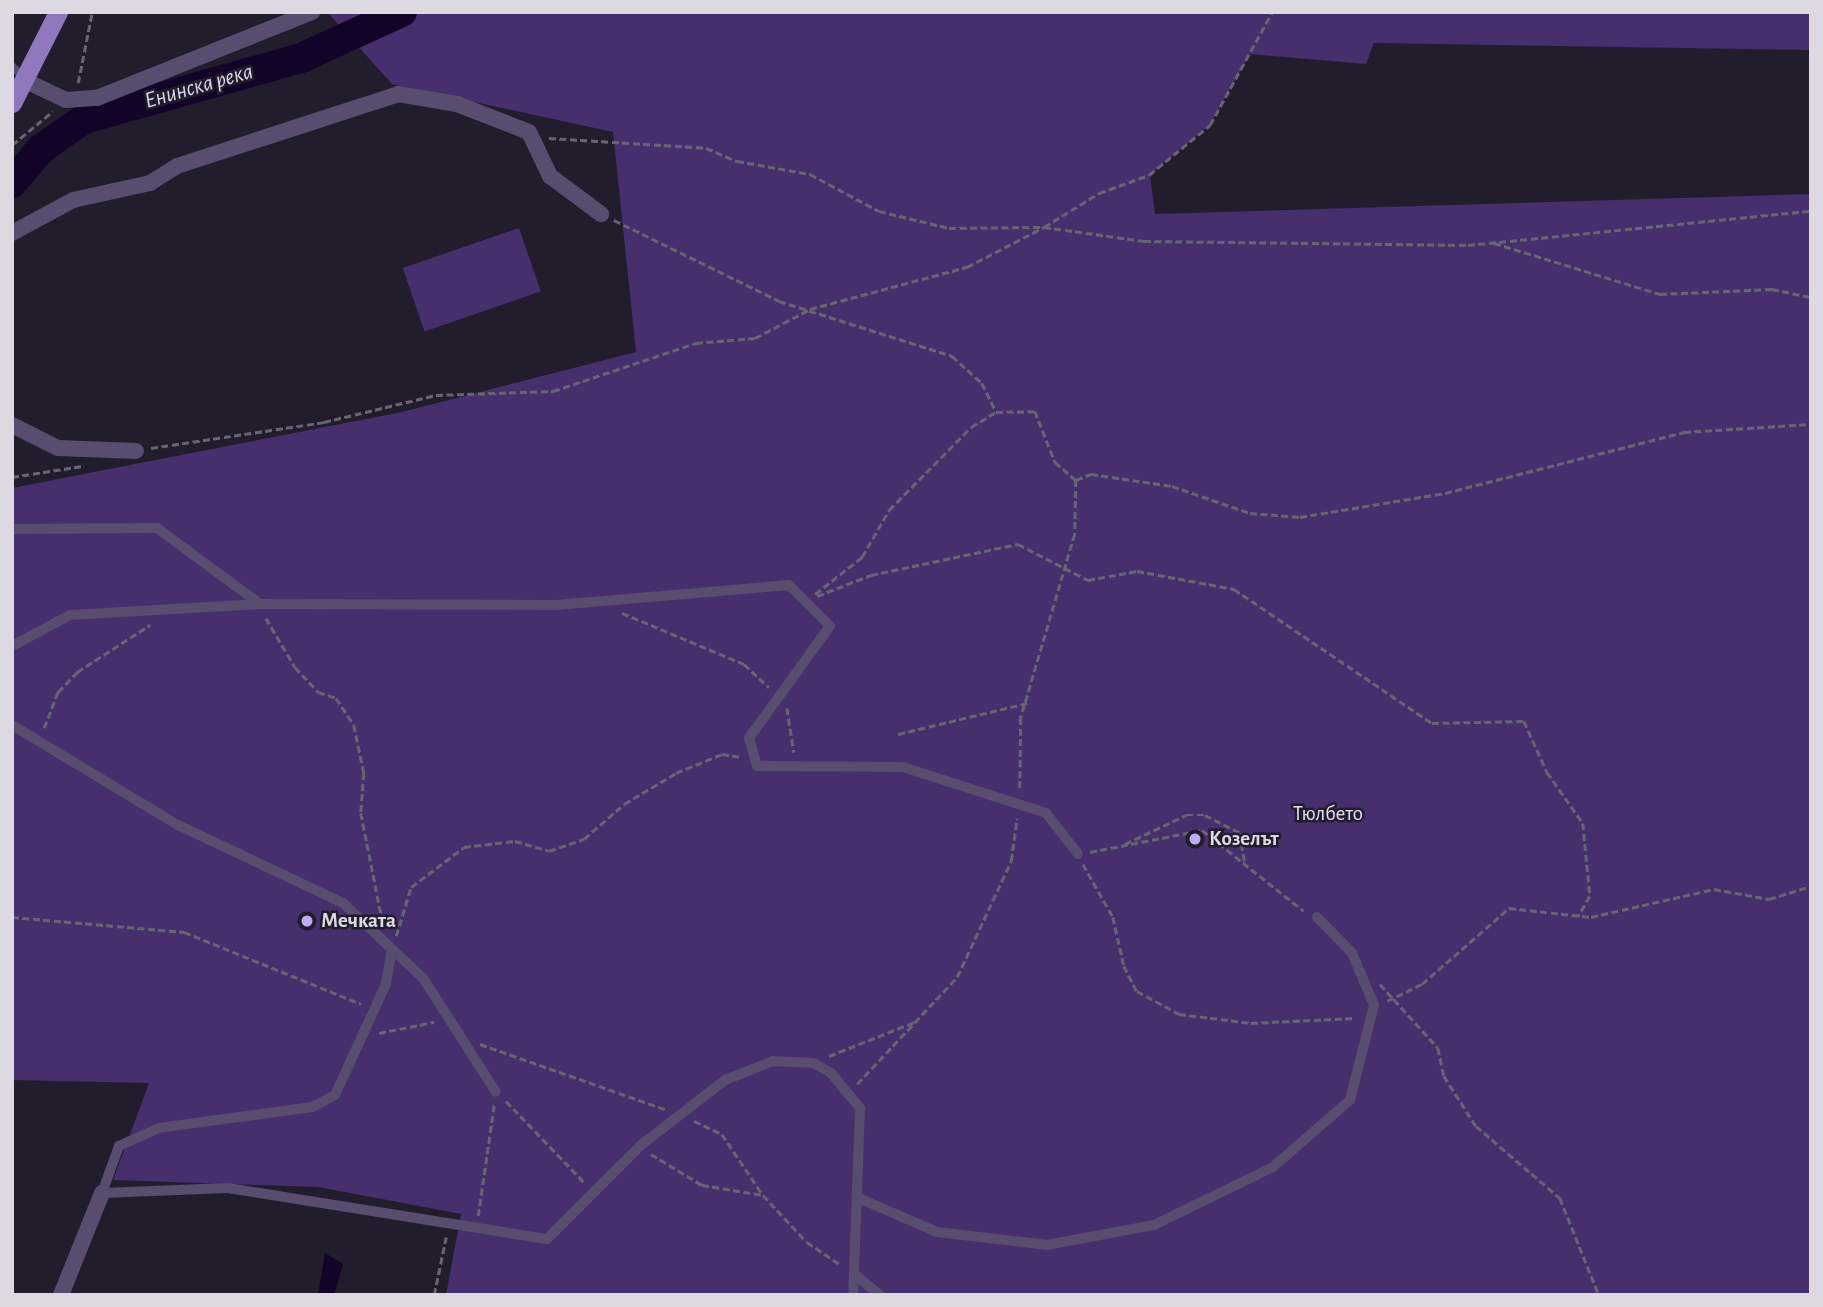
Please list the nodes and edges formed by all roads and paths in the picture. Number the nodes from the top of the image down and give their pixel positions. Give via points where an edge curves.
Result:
1 (58, 12) edge
2 (312, 12) edge
3 (1272, 12) edge
4 (12, 66) edge
5 (28, 82) junction
6 (12, 103) edge
7 (529, 132) junction
8 (1811, 211) edge
9 (601, 214) joint
10 (1044, 227) junction
11 (12, 233) edge
12 (1491, 242) junction
13 (1811, 297) edge
14 (810, 309) junction
15 (996, 412) junction
16 (1811, 424) edge
17 (12, 425) edge
18 (136, 451) joint
19 (96, 464) dead end
20 (12, 477) edge
21 (1076, 480) junction
22 (12, 529) edge
23 (1065, 573) junction
24 (809, 599) junction
25 (605, 601) junction
26 (260, 604) junction
27 (155, 624) dead end
28 (12, 646) edge
29 (779, 697) junction
30 (1027, 703) junction
31 (12, 725) edge
32 (898, 734) dead end
33 (44, 740) junction
34 (755, 759) junction
35 (794, 766) junction
36 (1019, 800) junction
37 (1123, 846) junction
38 (1078, 854) junction
39 (1245, 866) junction
40 (1811, 886) edge
41 (12, 917) edge
42 (1317, 917) joint
43 (1578, 917) junction
44 (389, 946) junction
45 (1377, 980) dead end
46 (1394, 999) junction
47 (1374, 1005) junction
48 (376, 1009) junction
49 (1371, 1018) junction
50 (922, 1019) junction
51 (457, 1032) junction
52 (361, 1048) junction
53 (813, 1063) junction
54 (496, 1091) junction
55 (850, 1092) junction
56 (680, 1115) junction
57 (641, 1145) junction
58 (594, 1192) junction
59 (103, 1193) junction
60 (763, 1195) junction
61 (861, 1199) junction
62 (449, 1224) junction
63 (490, 1224) dead end
64 (854, 1274) junction
65 (61, 1295) edge
66 (434, 1295) edge
67 (853, 1295) edge
68 (880, 1295) edge
69 (1599, 1295) edge

1 - 5 main road
2 - 5 street via 97,98 66,100
3 - 10 path via 1210,125 1150,175 1099,193
4 - 5 lane
5 - 6 main road
7 - 9 street via 550,176
7 - 10 path via 560,142 706,148 737,161 810,174 879,211 949,228
7 - 11 street via 457,104 398,94 177,166 150,183 73,200
8 - 12 path
9 - 14 path via 779,300
10 - 12 path via 1144,241
10 - 14 path via 967,267
12 - 13 path via 1660,294 1772,289
14 - 15 path via 952,356 982,383
14 - 18 path via 755,338 696,343 553,391 436,395 324,422
15 - 21 path via 1035,411 1055,462
15 - 24 path via 971,427 889,510 862,557
16 - 21 path via 1684,432 1445,493 1300,517 1250,513 1172,486 1091,474
17 - 18 street via 58,449
19 - 20 path
21 - 23 path via 1075,534
22 - 26 street via 157,528
23 - 24 path via 1018,544 871,575
23 - 30 path
23 - 43 path via 1088,580 1137,571 1234,589 1432,723 1524,721 1547,772 1583,823 1590,896
24 - 25 street via 789,585
24 - 29 street via 830,626
25 - 26 street
25 - 29 path via 636,623 664,628 744,664
26 - 28 street via 71,615
26 - 44 path via 295,667 317,692 336,698 354,725 364,774 361,813
27 - 33 path via 77,672 45,716
29 - 34 street via 749,738
29 - 35 path via 793,716
30 - 32 path
30 - 36 path
31 - 33 street
33 - 44 street via 178,825 343,903
34 - 35 street via 757,765
34 - 44 path via 723,754 676,773 624,804 584,839 549,850 515,841 464,847 411,887
35 - 36 street via 903,767
36 - 38 street via 1046,813
36 - 50 path via 1010,861 981,934
37 - 38 path
37 - 39 path via 1202,830
37 - 39 path via 1186,815 1205,815 1240,833
38 - 49 path via 1113,917 1138,991 1179,1014 1251,1023
39 - 42 path
40 - 43 path via 1769,899 1714,889
41 - 48 path via 184,932
42 - 47 street via 1352,953
43 - 46 path via 1509,908 1422,984
44 - 48 street
44 - 51 street via 423,978
45 - 46 path
46 - 47 path
46 - 69 path via 1438,1048 1444,1076 1476,1126 1560,1198
47 - 49 street
48 - 52 street
49 - 61 street via 1350,1100 1273,1167 1154,1225 1046,1245 937,1232
50 - 53 path
50 - 55 path via 881,1052
51 - 52 path via 439,1022 408,1024 379,1033
51 - 54 street
51 - 56 path
52 - 59 street via 335,1095 312,1107 198,1119 119,1146
53 - 55 street
53 - 56 street via 761,1065 725,1080
54 - 58 path
54 - 63 path via 477,1204 478,1220
55 - 61 street via 860,1108
56 - 57 street
56 - 60 path via 722,1134
57 - 58 street
57 - 60 path via 702,1185
58 - 62 street via 547,1239
59 - 62 street via 228,1188
59 - 65 street
60 - 64 path via 807,1242
61 - 64 street
62 - 66 path
64 - 67 street
64 - 68 street

